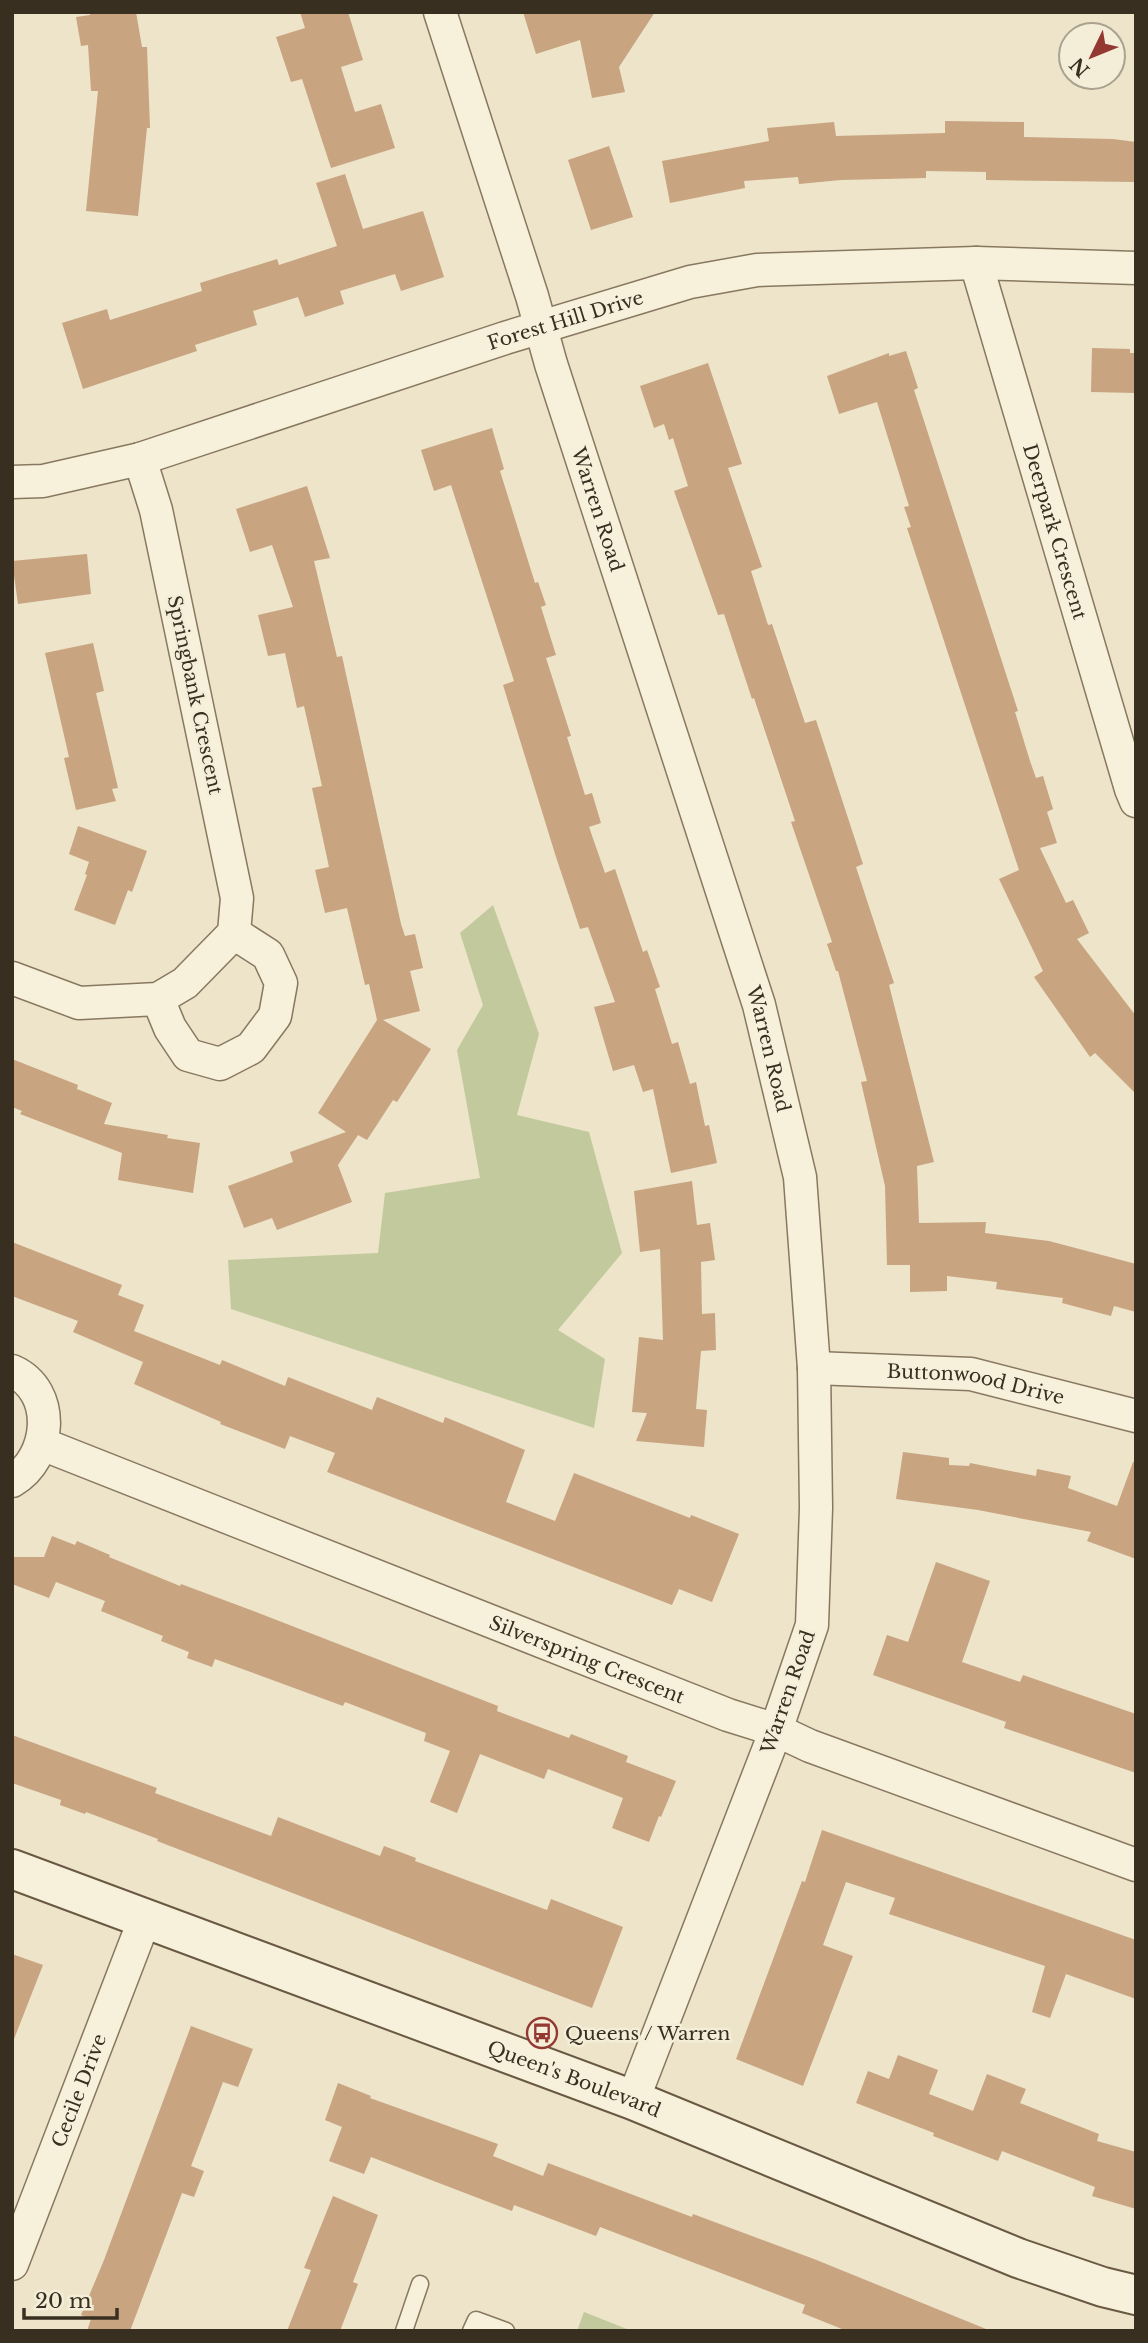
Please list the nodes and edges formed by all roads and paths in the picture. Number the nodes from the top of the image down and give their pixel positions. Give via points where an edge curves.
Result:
1 (440, 12) edge
2 (976, 264) junction
3 (1136, 268) edge
4 (541, 328) junction
5 (140, 459) junction
6 (12, 482) edge
7 (1136, 801) edge
8 (234, 933) junction
9 (12, 978) edge
10 (158, 999) junction
11 (814, 1368) junction
12 (12, 1371) edge
13 (1136, 1416) edge
14 (43, 1444) junction
15 (12, 1481) edge
16 (776, 1730) junction
17 (1136, 1865) edge
18 (12, 1868) edge
19 (145, 1918) junction
20 (633, 2101) junction
21 (12, 2264) edge
22 (420, 2284) dead end
23 (1136, 2295) edge
24 (404, 2331) edge
25 (471, 2331) edge
26 (506, 2331) edge

1 - 4 street, Warren Road
2 - 3 street, Forest Hill Drive
2 - 4 street, Forest Hill Drive via 757,270 690,282
2 - 7 street, Deerpark Crescent
4 - 5 street, Forest Hill Drive
4 - 11 street, Warren Road via 759,1005 800,1177
5 - 6 street, Forest Hill Drive via 43,481
5 - 8 street, Springbank Crescent via 156,510 237,898
8 - 10 street via 185,983
8 - 10 street via 268,955 281,983 275,1016 251,1048 220,1064 188,1055
9 - 10 street via 79,1003
11 - 13 street, Buttonwood Drive via 971,1374
11 - 16 street, Warren Road via 812,1625
12 - 14 street via 39,1400 45,1422
14 - 15 street via 36,1460
14 - 16 street, Silverspring Crescent
16 - 17 street, Silverspring Crescent
16 - 20 street, Warren Road
18 - 19 street, Queen's Boulevard
19 - 20 street, Queen's Boulevard
19 - 21 street, Cecile Drive
20 - 23 street, Queen's Boulevard via 1018,2258
22 - 24 lane
25 - 26 lane via 476,2320

